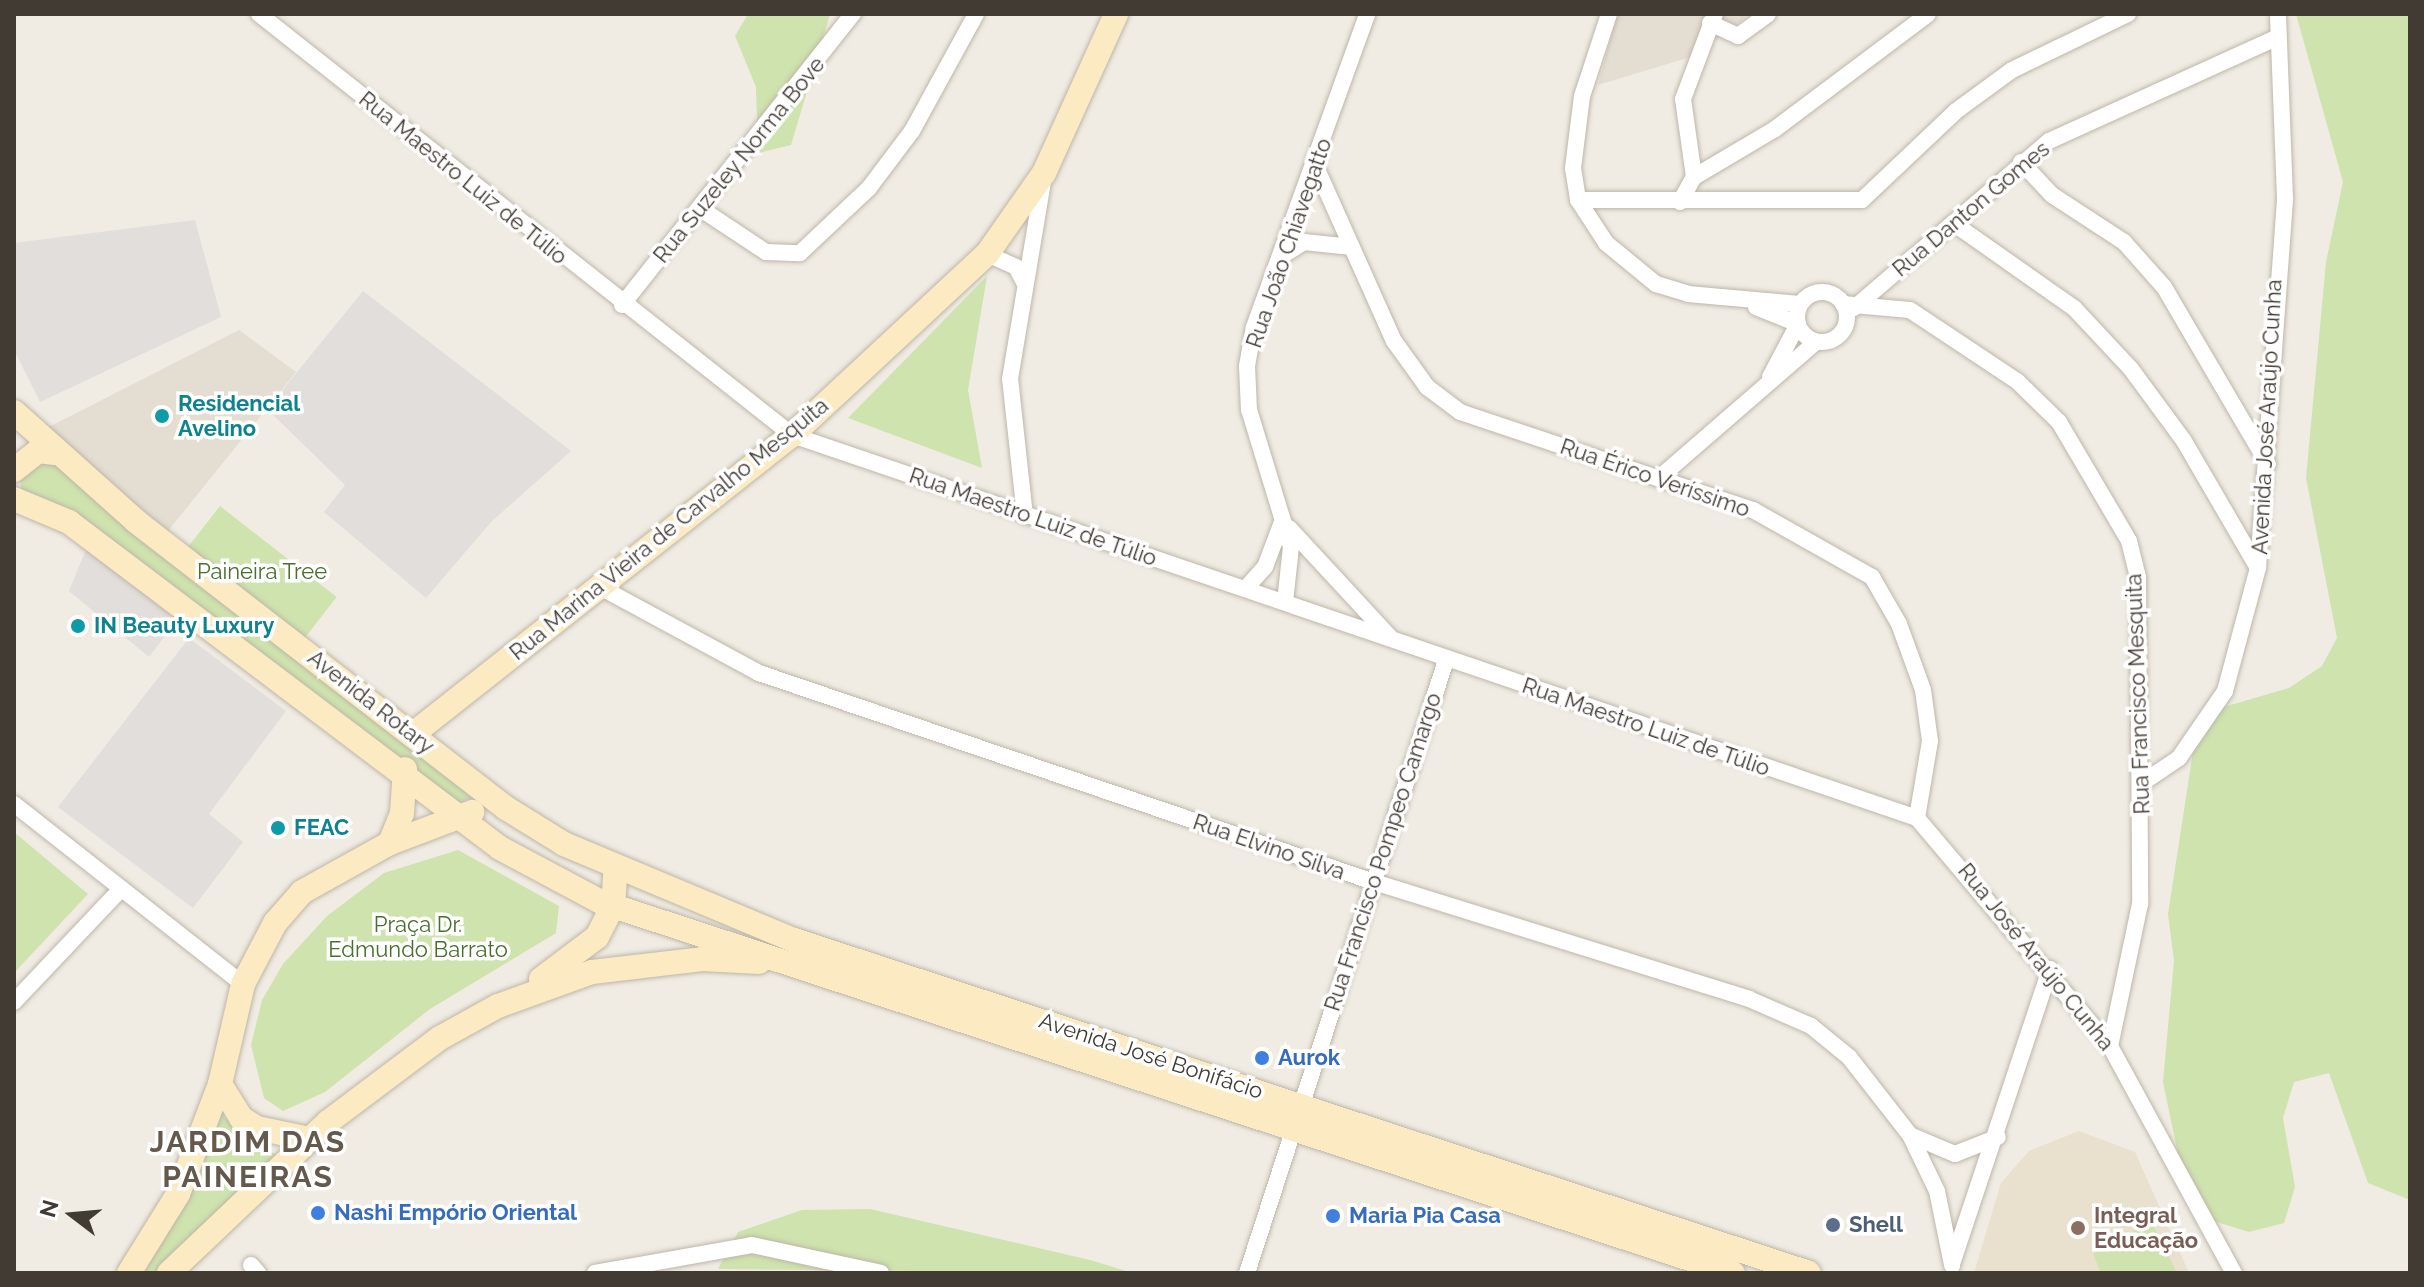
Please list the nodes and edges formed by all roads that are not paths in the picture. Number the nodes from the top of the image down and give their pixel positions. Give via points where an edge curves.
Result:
1 (259, 14) edge
2 (853, 14) edge
3 (976, 14) edge
4 (1116, 14) edge
5 (1367, 14) edge
6 (1609, 14) edge
7 (1768, 14) edge
8 (1928, 14) edge
9 (2128, 14) edge
10 (2278, 14) edge
11 (1713, 18) edge
12 (2278, 37) junction
13 (2021, 162) junction
14 (1316, 167) junction
15 (1044, 173) junction
16 (1694, 177) junction
17 (1578, 200) junction
18 (1680, 202) junction
19 (701, 209) junction
20 (1953, 223) junction
21 (1352, 247) junction
22 (987, 254) junction
23 (1280, 257) junction
24 (1024, 282) junction
25 (1743, 302) junction
26 (1800, 304) junction
27 (622, 305) junction
28 (1850, 307) junction
29 (1798, 324) junction
30 (1816, 342) junction
31 (1766, 385) junction
32 (14, 412) edge
33 (792, 435) junction
34 (55, 453) junction
35 (2269, 466) junction
36 (14, 470) edge
37 (1659, 478) junction
38 (15, 497) edge
39 (1025, 516) junction
40 (1283, 521) junction
41 (2258, 568) junction
42 (600, 587) junction
43 (1246, 588) junction
44 (1285, 602) junction
45 (1396, 642) junction
46 (1446, 660) junction
47 (413, 734) junction
48 (405, 769) junction
49 (2142, 783) junction
50 (14, 804) edge
51 (506, 808) junction
52 (460, 817) junction
53 (1917, 818) junction
54 (390, 843) junction
55 (616, 867) junction
56 (1374, 882) junction
57 (121, 889) junction
58 (613, 906) junction
59 (798, 963) junction
60 (2050, 969) junction
61 (243, 984) junction
62 (14, 1002) edge
63 (498, 1006) junction
64 (2110, 1046) junction
65 (220, 1084) junction
66 (1295, 1116) junction
67 (1910, 1135) junction
68 (1998, 1137) junction
69 (310, 1139) junction
70 (1950, 1269) edge
71 (129, 1273) edge
72 (169, 1273) edge
73 (595, 1273) edge
74 (881, 1273) edge
75 (1247, 1273) edge
76 (1733, 1273) edge
77 (1809, 1273) edge
78 (2234, 1273) edge

1 - 27 street, Rua Maestro Luiz de Túlio
2 - 19 street, Rua Suzeley Norma Bove
3 - 19 street via 903,142 869,188 800,253 766,252
4 - 15 main road, Rua Marina Vieira de Carvalho Mesquita
5 - 14 street, Rua João Chiavegatto
6 - 17 street via 1574,134
7 - 11 street via 1738,36
8 - 16 street via 1775,129
9 - 18 street via 2012,70 1956,111 1862,200
10 - 12 street, Avenida José Araújo Cunha
11 - 16 street via 1683,99
12 - 13 street, Rua Danton Gomes via 2085,122
12 - 35 street, Avenida José Araújo Cunha via 2285,198
13 - 20 street, Rua Danton Gomes
13 - 35 street via 2052,195 2124,242 2164,287
14 - 21 street, Rua Érico Veríssimo
14 - 23 street, Rua João Chiavegatto
15 - 22 main road, Rua Marina Vieira de Carvalho Mesquita
15 - 24 street, Rua Marina Vieira de Carvalho Mesquita
16 - 18 street
17 - 18 street
17 - 25 street via 1606,243 1656,284
19 - 27 street, Rua Suzeley Norma Bove
20 - 28 street, Rua Danton Gomes
20 - 41 street via 2074,308 2131,369 2184,441
21 - 23 street via 1304,242
21 - 37 street, Rua Érico Veríssimo via 1394,341 1427,387 1460,412
22 - 24 street via 1016,267
22 - 33 main road, Rua Marina Vieira de Carvalho Mesquita
23 - 40 street, Rua João Chiavegatto via 1247,366 1249,410
24 - 39 street, Rua Marina Vieira de Carvalho Mesquita via 1010,379
25 - 26 street
25 - 29 street
26 - 28 street via 1821,291
26 - 29 street
27 - 33 street, Rua Maestro Luiz de Túlio
28 - 30 street via 1837,337
28 - 49 street, Rua Francisco Mesquita via 1910,310 1944,326 2017,381 2059,422 2113,504 2138,578
29 - 30 street
29 - 31 street
30 - 31 street
31 - 37 street
32 - 34 main road, Avenida Rotary
33 - 39 street, Rua Maestro Luiz de Túlio
33 - 42 main road, Rua Marina Vieira de Carvalho Mesquita
34 - 36 main road via 30,454
34 - 47 main road, Avenida Rotary
35 - 41 street, Avenida José Araújo Cunha
37 - 53 street, Rua Érico Veríssimo via 1753,510 1872,577 1923,690 1930,741
38 - 48 main road, Avenida Rotary via 69,522
39 - 43 street, Rua Maestro Luiz de Túlio
40 - 43 street via 1265,567
40 - 44 street, Rua João Chiavegatto via 1291,547
40 - 45 street
41 - 49 street, Avenida José Araújo Cunha via 2225,691 2179,758
42 - 47 main road, Rua Marina Vieira de Carvalho Mesquita
42 - 56 street, Rua Elvino Silva via 759,673
43 - 44 street, Rua Maestro Luiz de Túlio
44 - 45 street, Rua Maestro Luiz de Túlio
45 - 46 street, Rua Maestro Luiz de Túlio
46 - 53 street, Rua Maestro Luiz de Túlio
46 - 56 street, Rua Francisco Pompeo Camargo
47 - 51 main road, Avenida Rotary
48 - 52 main road, Avenida José Bonifácio
48 - 54 main road via 402,813
49 - 64 street, Rua Francisco Mesquita via 2140,904
50 - 57 street
51 - 52 main road
51 - 55 main road, Avenida José Bonifácio
52 - 54 main road
52 - 58 main road, Avenida José Bonifácio via 549,878
53 - 60 street, Rua José Araújo Cunha
54 - 61 main road via 302,892 275,923
55 - 58 main road
55 - 66 main road, Avenida José Bonifácio via 791,939
56 - 66 street, Rua Francisco Pompeo Camargo
56 - 67 street, Rua Elvino Silva via 1749,999 1811,1026 1849,1057
57 - 61 street
57 - 62 street
58 - 59 main road, Avenida José Bonifácio
58 - 63 main road via 576,957
59 - 63 main road, Avenida José Bonifácio via 702,959 592,972
59 - 66 main road, Avenida José Bonifácio
60 - 64 street, Rua José Araújo Cunha
60 - 68 street
61 - 65 main road
63 - 69 main road, Avenida José Bonifácio via 440,1038
64 - 78 street, Rua José Araújo Cunha
65 - 69 main road via 241,1118 257,1128
65 - 71 main road via 178,1194
66 - 75 street, Rua Francisco Pompeo Camargo
66 - 76 main road, Avenida José Bonifácio
66 - 77 main road, Avenida José Bonifácio
67 - 68 street via 1955,1154
67 - 70 street, Rua Elvino Silva via 1937,1191
68 - 70 street
69 - 72 main road, Avenida José Bonifácio
73 - 74 street via 752,1245

